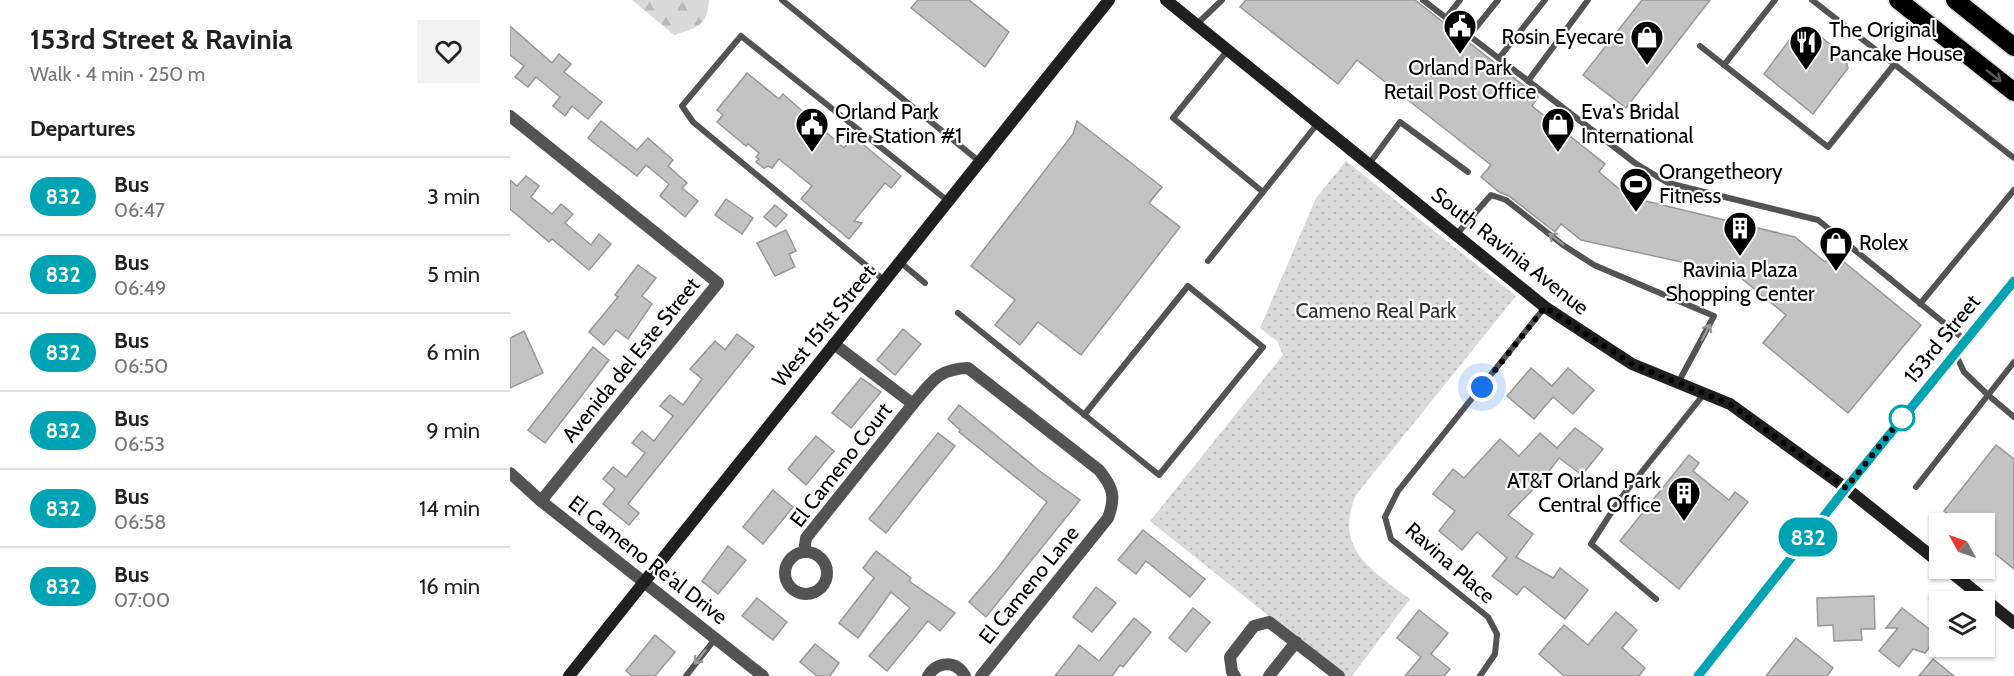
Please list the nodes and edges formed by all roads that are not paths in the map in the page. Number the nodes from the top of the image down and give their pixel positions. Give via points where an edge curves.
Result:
1 (782, 0) edge
2 (1109, 0) edge
3 (1166, 0) edge
4 (1222, 0) edge
5 (1423, 0) edge
6 (1460, 0) edge
7 (1498, 0) edge
8 (1545, 0) edge
9 (1588, 0) edge
10 (1775, 0) edge
11 (1812, 0) edge
12 (1898, 0) edge
13 (1956, 0) edge
14 (1446, 18) junction
15 (1196, 25) junction
16 (1469, 36) junction
17 (1700, 46) dead end
18 (2014, 47) edge
19 (1228, 51) junction
20 (1499, 58) junction
21 (1724, 64) junction
22 (1893, 66) junction
23 (1528, 81) junction
24 (2014, 92) edge
25 (510, 116) edge
26 (1318, 123) junction
27 (2014, 158) edge
28 (980, 162) junction
29 (1369, 164) junction
30 (1468, 172) dead end
31 (2014, 190) edge
32 (1263, 192) junction
33 (949, 201) junction
34 (1456, 235) junction
35 (1208, 261) dead end
36 (900, 262) junction
37 (885, 280) junction
38 (2014, 281) edge
39 (925, 283) dead end
40 (1920, 304) junction
41 (1545, 307) junction
42 (958, 313) dead end
43 (1966, 341) junction
44 (834, 344) junction
45 (1955, 353) junction
46 (2014, 362) edge
47 (1678, 383) junction
48 (1704, 394) junction
49 (1988, 395) junction
50 (913, 404) junction
51 (1084, 415) junction
52 (2014, 417) edge
53 (510, 473) edge
54 (1916, 486) dead end
55 (1846, 488) junction
56 (541, 501) junction
57 (1108, 518) joint
58 (804, 552) dead end
59 (1929, 554) edge
60 (1960, 579) edge
61 (644, 582) junction
62 (1656, 599) dead end
63 (2014, 623) edge
64 (715, 638) junction
65 (1296, 642) junction
66 (569, 676) edge
67 (686, 676) edge
68 (763, 676) edge
69 (928, 676) edge
70 (965, 676) edge
71 (981, 676) edge
72 (1235, 676) edge
73 (1269, 676) edge
74 (1339, 676) edge
75 (1480, 676) edge
76 (1698, 676) edge

1 - 28 lane
2 - 28 street, West 151st Street
3 - 15 street, South Ravinia Avenue
4 - 15 lane
5 - 14 lane
6 - 14 lane
7 - 16 lane
8 - 20 lane
9 - 23 lane
10 - 21 lane
11 - 22 lane
12 -> 24 highway
13 - 18 highway
14 - 16 lane
15 - 19 street, South Ravinia Avenue
16 - 20 lane
17 - 21 lane
19 - 26 street, South Ravinia Avenue
19 - 32 lane via 1173,118
20 - 23 lane
21 - 22 lane via 1828,147
22 - 27 lane
23 - 40 lane via 1635,163 1668,183 1818,220
25 - 56 street, Avenida del Este Street via 718,283
26 - 29 street, South Ravinia Avenue
26 - 32 lane
28 - 33 street, West 151st Street
29 - 30 lane via 1400,122
29 - 34 street, South Ravinia Avenue
31 - 40 lane
32 - 35 lane
33 - 36 street, West 151st Street
33 - 37 lane via 741,36 682,106 693,122
34 - 41 street, South Ravinia Avenue
47 -> 34 lane via 1714,316 1594,265 1506,200 1491,195
36 - 37 street, West 151st Street
36 - 39 lane
37 - 44 street, West 151st Street
38 - 43 street, 153rd Street
40 - 43 lane
41 - 47 street, South Ravinia Avenue via 1632,364
41 - 75 lane, Ravina Place via 1398,491 1385,517 1391,539 1488,617 1497,634 1495,654
42 - 51 lane
43 - 45 street, 153rd Street
44 - 50 street
44 - 61 street, West 151st Street
45 - 49 lane via 1964,372
45 - 55 street, 153rd Street
46 - 49 lane
47 - 48 street, South Ravinia Avenue
48 - 55 street, South Ravinia Avenue via 1730,404
48 - 62 lane via 1620,499 1591,544
49 - 52 lane
49 - 54 lane
50 - 57 street, El Cameno Court via 938,375 953,368 968,368 1099,470 1112,490
50 - 58 street, El Cameno Court via 806,538
51 - 51 lane via 1159,475 1263,347 1188,286
53 - 56 street, El Cameno Re'al Drive
55 - 59 street, South Ravinia Avenue
55 - 76 street, 153rd Street
56 - 61 street, El Cameno Re'al Drive
57 - 71 street, El Cameno Lane
60 - 63 street
61 - 64 street, El Cameno Re'al Drive
61 - 66 street, West 151st Street
64 -> 67 lane
64 - 68 street, El Cameno Re'al Drive
65 - 72 street via 1269,622 1254,626 1230,657
65 - 73 street
65 - 74 street
69 - 70 street via 944,664 958,667

